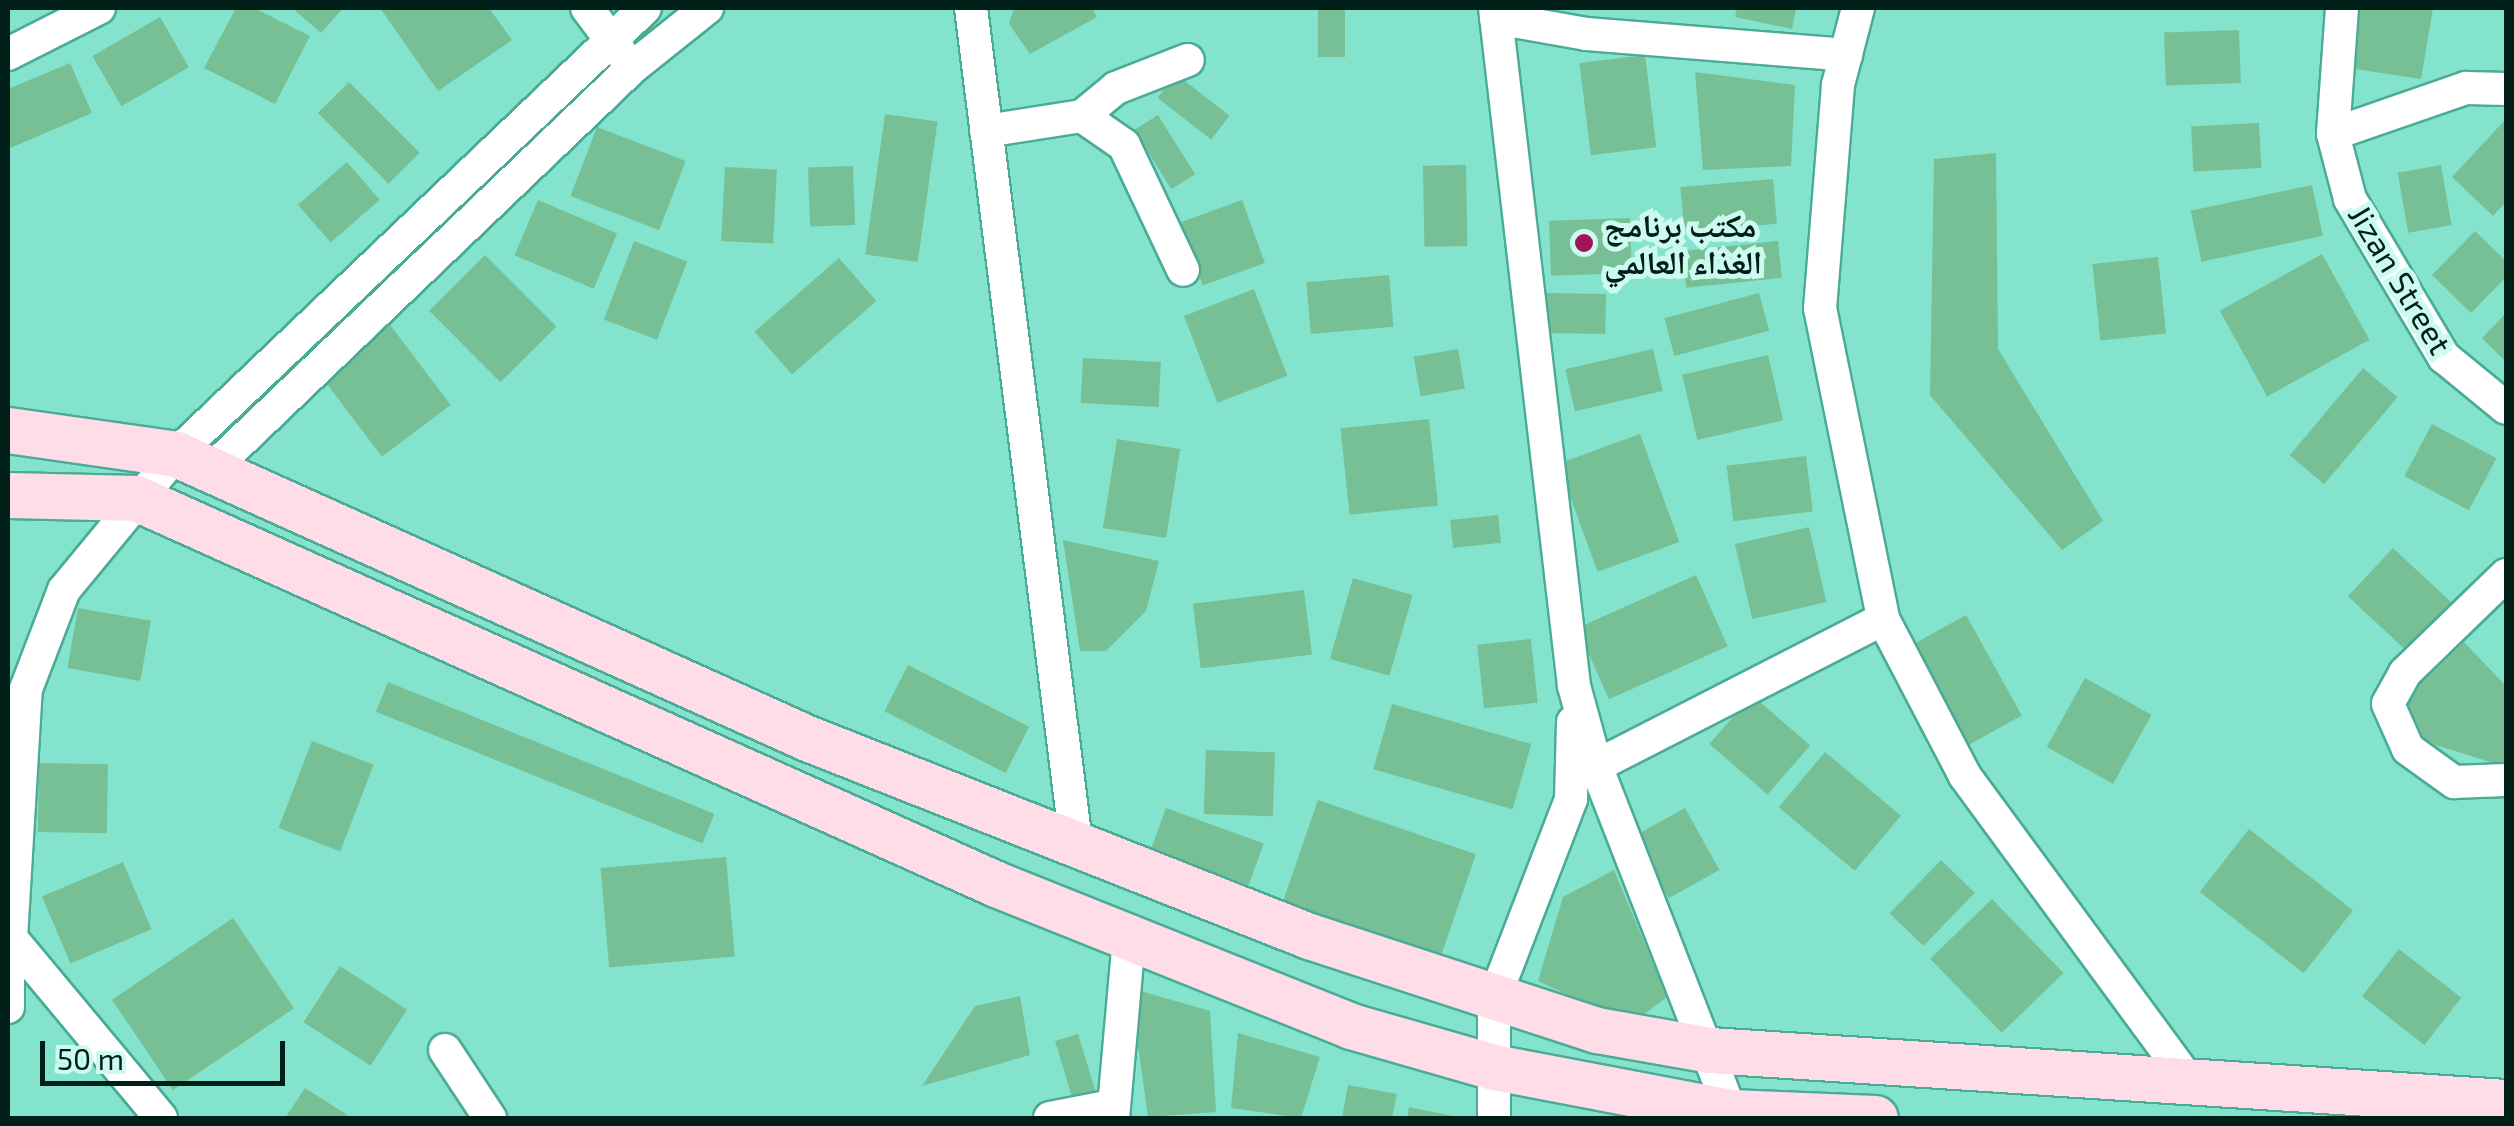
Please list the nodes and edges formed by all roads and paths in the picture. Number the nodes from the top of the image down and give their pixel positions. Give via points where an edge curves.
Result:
1 (98, 8) edge
2 (588, 8) edge
3 (645, 8) edge
4 (707, 8) edge
5 (971, 8) edge
6 (1858, 8) edge
7 (2342, 8) edge
8 (1495, 13) edge
9 (1588, 21) edge
10 (607, 37) junction
11 (8, 54) edge
12 (1846, 54) junction
13 (1188, 60) dead end
14 (633, 67) junction
15 (2506, 89) edge
16 (1082, 116) junction
17 (986, 132) junction
18 (2333, 134) junction
19 (1183, 270) dead end
20 (2506, 408) edge
21 (8, 430) edge
22 (194, 462) junction
23 (8, 494) edge
24 (136, 498) junction
25 (2506, 574) edge
26 (1883, 618) junction
27 (1574, 686) junction
28 (1596, 766) junction
29 (2506, 780) edge
30 (1076, 843) junction
31 (9, 937) edge
32 (1130, 937) junction
33 (1494, 999) junction
34 (8, 1007) edge
35 (445, 1050) dead end
36 (1710, 1050) junction
37 (1494, 1067) junction
38 (2188, 1080) junction
39 (2506, 1102) edge
40 (1113, 1112) edge
41 (1732, 1115) edge
42 (162, 1118) edge
43 (490, 1118) edge
44 (1050, 1118) edge
45 (1494, 1118) edge
46 (1875, 1118) edge

1 - 11 street
2 - 10 street
3 - 10 street
4 - 14 street
5 - 17 street
6 - 12 street
7 - 18 street, Jizan Street
8 - 9 street
8 - 27 street
9 - 12 street
10 - 14 street
10 - 22 street
12 - 26 street via 1820,308
13 - 16 street via 1116,88
14 - 22 street
15 - 18 street via 2466,88
16 - 17 street
16 - 19 street via 1124,145
17 - 30 street
18 - 20 street, Jizan Street via 2350,199 2444,356
21 - 22 street
22 - 24 street
22 - 30 street via 674,680
23 - 24 street
24 - 31 street via 64,590 26,689
24 - 32 street
25 - 29 street via 2405,672 2388,704 2408,749 2454,782
26 - 28 street
26 - 38 street via 1965,776
27 - 28 street
27 - 33 street via 1571,799
28 - 36 street
30 - 33 street via 1308,936
31 - 34 street
31 - 42 street
32 - 37 street via 1351,1026
32 - 40 street
33 - 36 street
33 - 37 street
35 - 43 street
36 - 38 street
36 - 41 street
37 - 41 street
37 - 45 street
38 - 39 street
40 - 44 street
41 - 46 street

